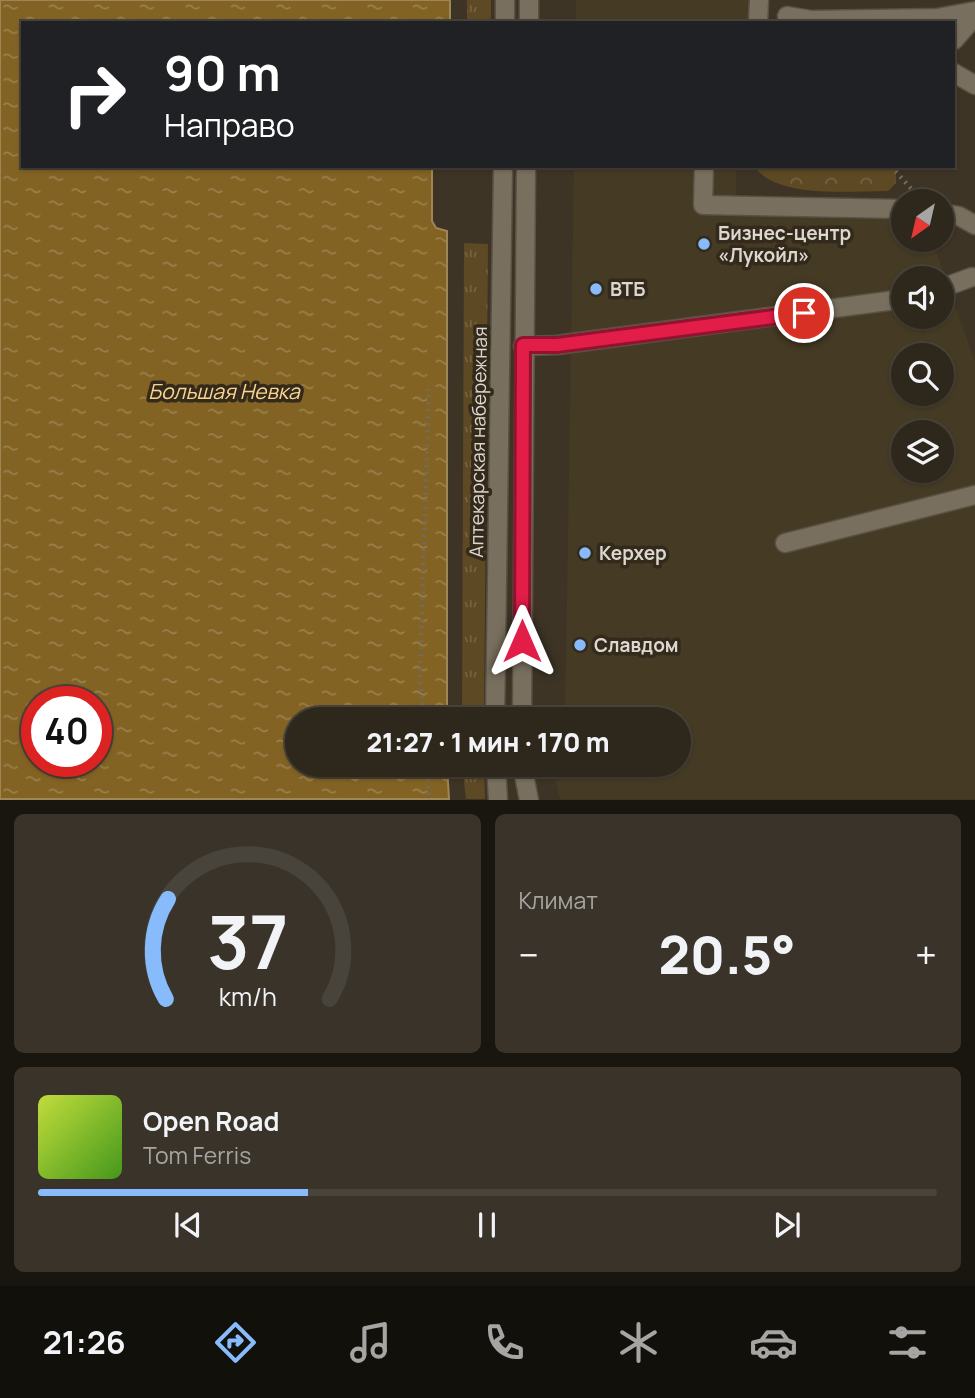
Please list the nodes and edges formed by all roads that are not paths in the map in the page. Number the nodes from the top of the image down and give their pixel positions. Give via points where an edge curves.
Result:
1 (505, 0) edge
2 (529, 0) edge
3 (759, 0) edge
4 (975, 13) edge
5 (787, 16) dead end
6 (505, 21) edge
7 (529, 21) edge
8 (758, 21) edge
9 (955, 39) edge
10 (955, 74) edge
11 (975, 85) edge
12 (503, 168) edge
13 (526, 168) edge
14 (704, 168) edge
15 (891, 209) edge
16 (954, 215) edge
17 (975, 225) edge
18 (974, 277) edge
19 (954, 284) edge
20 (891, 300) edge
21 (523, 345) junction
22 (975, 495) edge
23 (786, 543) dead end
24 (495, 707) edge
25 (522, 707) edge
26 (497, 777) edge
27 (524, 777) edge
28 (498, 800) edge
29 (529, 800) edge

1 - 6 street
2 - 7 street
3 - 8 street
4 - 5 street via 937,18
4 - 9 street
10 - 11 street
12 - 24 street, Аптекарская набережная
13 - 21 street
14 - 15 street via 703,205
16 - 17 street
18 - 19 street
20 - 21 street via 652,324 557,345
21 - 25 street
22 - 23 street
26 - 28 street
27 - 29 street

